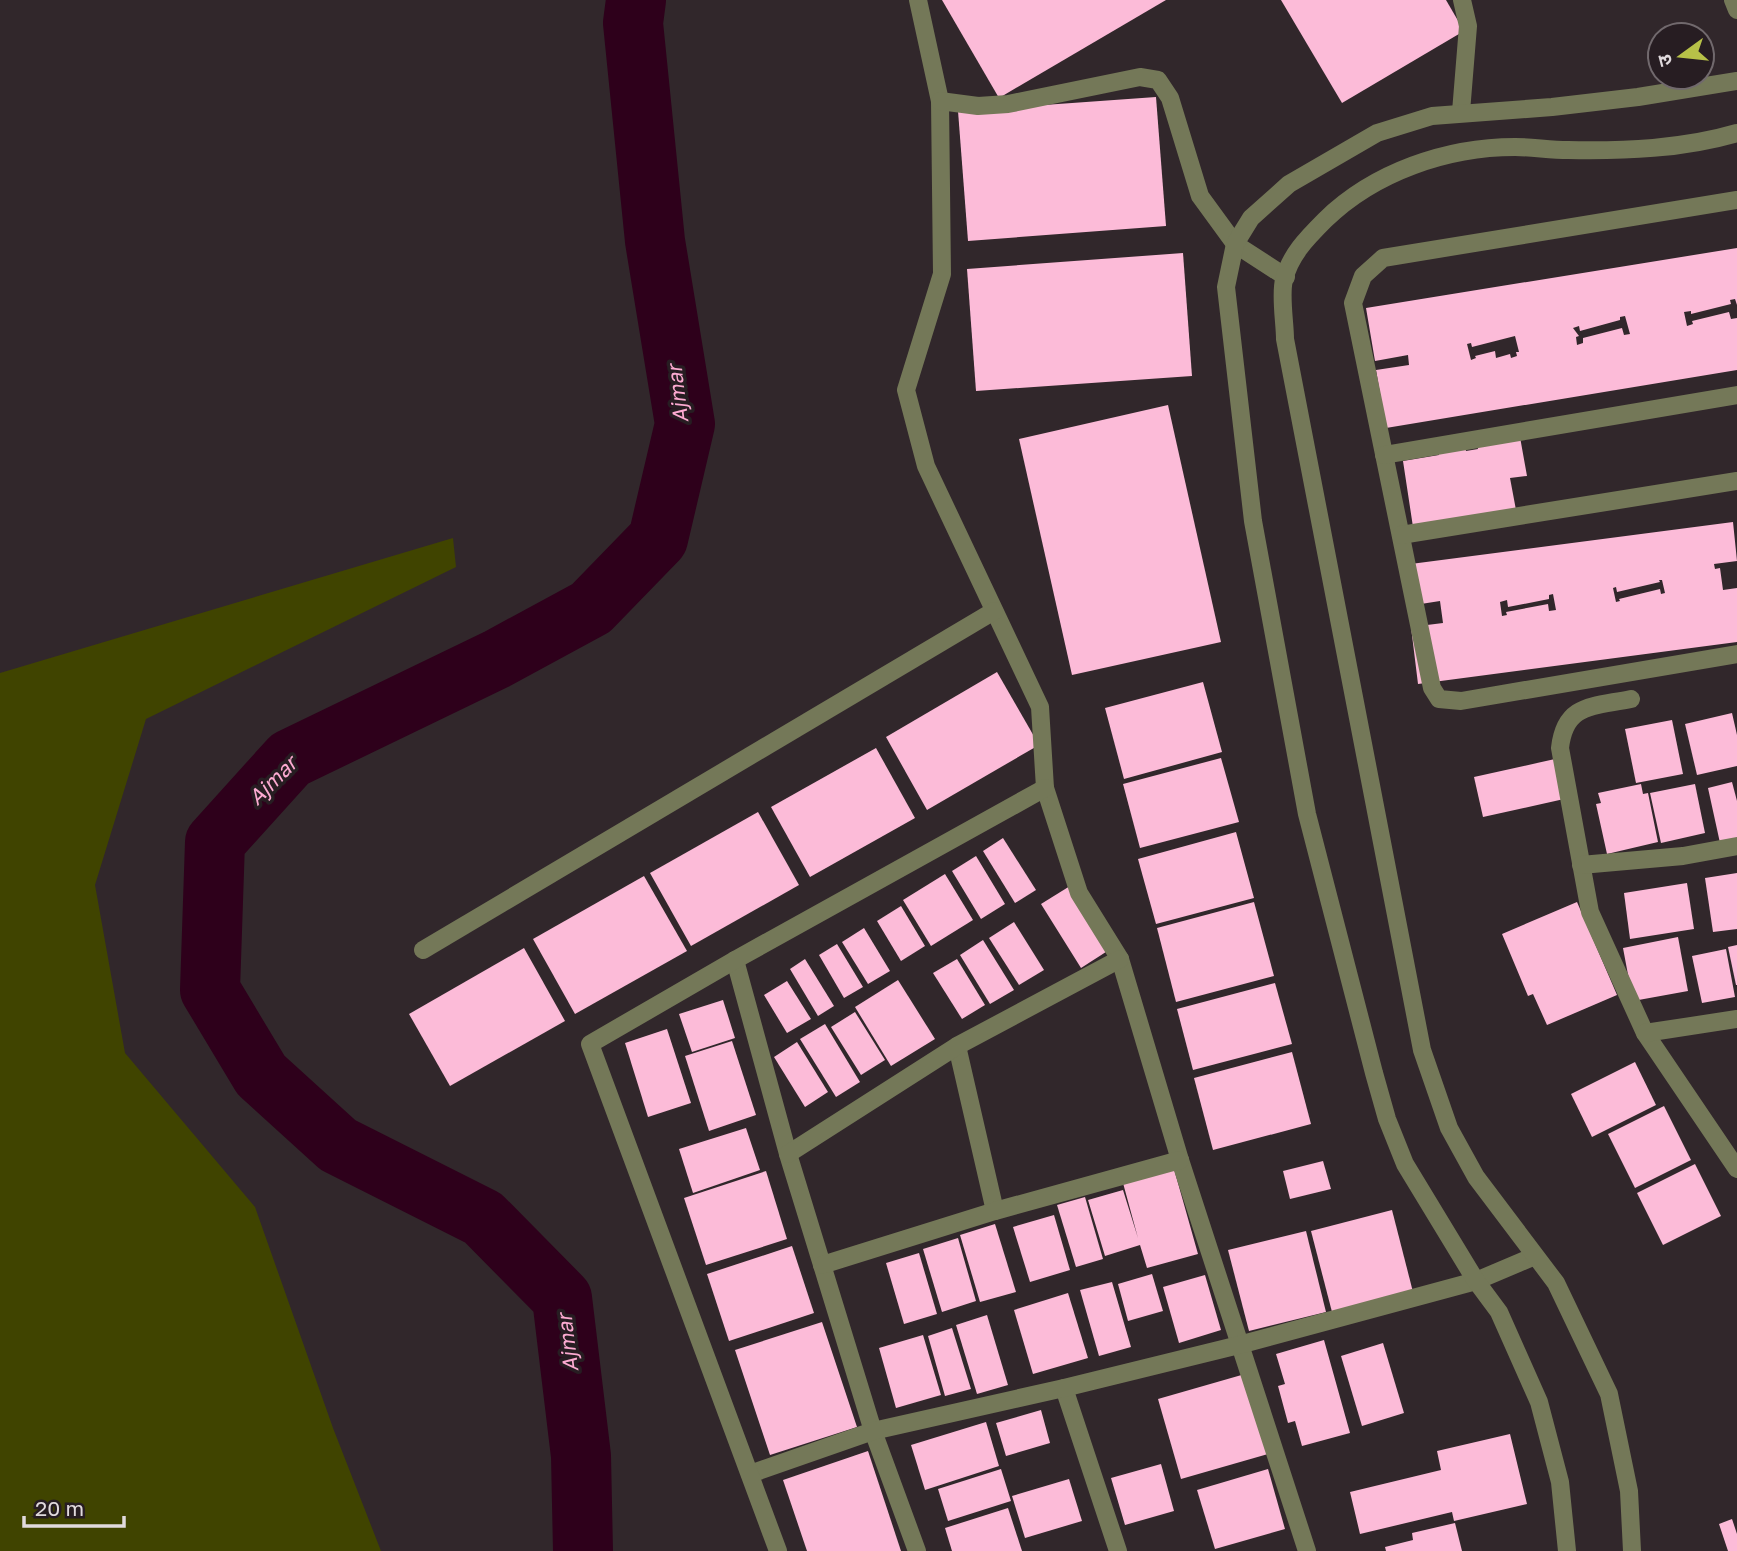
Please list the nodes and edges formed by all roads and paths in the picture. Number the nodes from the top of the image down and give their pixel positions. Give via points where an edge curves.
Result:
1 (918, 0) edge
2 (1462, 0) edge
3 (1733, 0) edge
4 (1737, 10) edge
5 (1737, 80) edge
6 (940, 102) junction
7 (1461, 112) junction
8 (1737, 133) edge
9 (1737, 200) edge
10 (1236, 244) junction
11 (1286, 277) junction
12 (1737, 395) edge
13 (1384, 455) junction
14 (1737, 481) edge
15 (1401, 535) junction
16 (994, 611) junction
17 (1737, 654) edge
18 (1631, 699) dead end
19 (1045, 788) junction
20 (1737, 846) edge
21 (1581, 865) junction
22 (422, 950) dead end
23 (1120, 959) junction
24 (735, 960) junction
25 (1737, 1019) edge
26 (1645, 1033) junction
27 (957, 1046) junction
28 (788, 1154) junction
29 (1180, 1160) junction
30 (1737, 1169) edge
31 (995, 1211) junction
32 (1535, 1256) junction
33 (822, 1265) junction
34 (1476, 1281) junction
35 (1238, 1345) junction
36 (1064, 1388) junction
37 (873, 1431) junction
38 (750, 1474) junction
39 (778, 1551) edge
40 (917, 1551) edge
41 (1118, 1551) edge
42 (1307, 1551) edge
43 (1567, 1551) edge
44 (1632, 1551) edge

1 - 6 street
2 - 7 street via 1468,26
3 - 4 street
5 - 7 street via 1638,97
6 - 10 street via 1008,104 1140,77 1158,80 1170,98 1199,196
6 - 16 street via 942,274 906,390 926,466
7 - 10 street via 1377,133 1337,154 1289,184 1251,218
8 - 11 street via 1660,148 1514,147 1433,158 1342,203 1300,245
9 - 13 street via 1383,258 1363,276 1353,303
10 - 11 street
10 - 34 street via 1226,287 1251,507 1307,814 1387,1119 1405,1164
11 - 32 street via 1285,339 1422,1050 1462,1152
12 - 13 street
13 - 15 street
14 - 15 street
15 - 17 street via 1432,688 1439,699 1461,701
16 - 19 street via 1040,707
16 - 22 street
18 - 21 street via 1578,710 1562,729 1560,748
19 - 23 street via 1079,894
19 - 24 street
20 - 21 street
21 - 26 street via 1590,912
23 - 27 street
23 - 29 street
24 - 28 street
24 - 38 street via 590,1044
25 - 26 street
26 - 30 street
27 - 28 street
27 - 31 street
28 - 33 street
29 - 31 street
29 - 35 street
31 - 33 street
32 - 34 street
32 - 44 street via 1556,1283 1609,1394 1629,1491
33 - 37 street
34 - 35 street
34 - 43 street via 1499,1312 1539,1402 1560,1482
35 - 36 street
35 - 42 street
36 - 37 street
36 - 41 street
37 - 38 street
37 - 40 street
38 - 39 street

